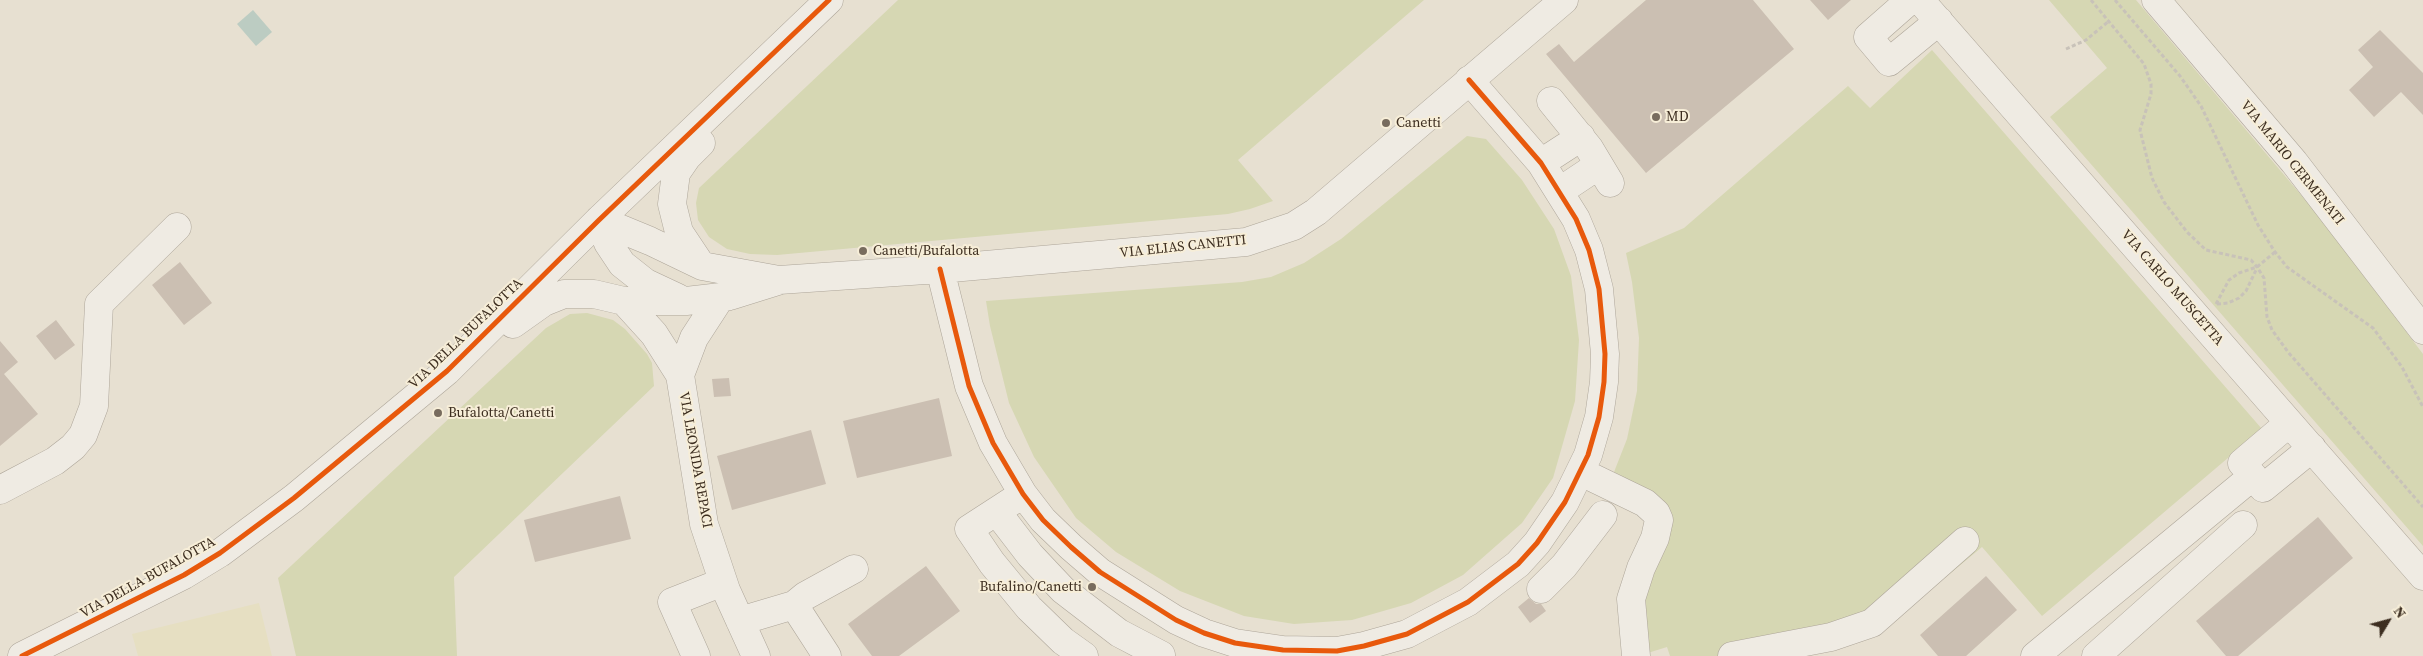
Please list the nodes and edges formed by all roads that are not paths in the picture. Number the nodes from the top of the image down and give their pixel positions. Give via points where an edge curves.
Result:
1 (829, 0) edge
2 (1564, 0) edge
3 (1910, 0) edge
4 (1920, 0) edge
5 (2156, 0) edge
6 (1939, 21) junction
7 (750, 74) junction
8 (1469, 80) junction
9 (1551, 101) dead end
10 (1581, 137) junction
11 (1541, 163) junction
12 (1560, 191) junction
13 (599, 220) junction
14 (177, 227) dead end
15 (702, 266) junction
16 (940, 269) junction
17 (779, 280) junction
18 (720, 298) junction
19 (624, 301) junction
20 (686, 301) junction
21 (2423, 330) edge
22 (448, 371) junction
23 (680, 375) junction
24 (2289, 423) junction
25 (2312, 448) junction
26 (1581, 472) junction
27 (2253, 476) junction
28 (0, 490) edge
29 (1023, 494) junction
30 (996, 512) junction
31 (1603, 515) dead end
32 (1557, 516) junction
33 (2243, 525) dead end
34 (1586, 537) junction
35 (1965, 541) dead end
36 (1537, 543) junction
37 (1564, 566) junction
38 (854, 570) dead end
39 (2423, 576) edge
40 (724, 582) junction
41 (1542, 589) dead end
42 (794, 605) junction
43 (1176, 620) junction
44 (740, 621) junction
45 (1338, 653) edge
46 (1161, 655) edge
47 (22, 656) edge
48 (696, 656) edge
49 (756, 656) edge
50 (827, 656) edge
51 (1084, 656) edge
52 (1636, 656) edge
53 (1732, 656) edge
54 (2035, 656) edge
55 (2096, 656) edge

1 - 7 street, VIA DELLA BUFALOTTA
2 - 8 street, VIA ELIAS CANETTI
3 - 6 street via 1868,37 1889,62
4 - 6 street, VIA CARLO MUSCETTA
5 - 21 street, VIA MARIO CERMENATI via 2294,162
6 - 24 street, VIA CARLO MUSCETTA via 2208,312
7 - 13 street, VIA DELLA BUFALOTTA
7 - 15 street via 732,112 687,157 673,182 672,204 676,223
8 - 11 street
8 - 16 street, VIA ELIAS CANETTI via 1316,212 1294,226 1264,238 1226,245
9 - 10 street
10 - 11 street
10 - 12 street via 1605,174
11 - 12 street
12 - 26 street via 1589,250 1603,320 1605,372 1602,400 1595,433
13 - 15 street
13 - 20 street via 608,243 622,264 646,283
13 - 22 street, VIA DELLA BUFALOTTA
14 - 28 street via 99,304 94,406 83,435 55,461
15 - 17 street
16 - 17 street, VIA ELIAS CANETTI
16 - 29 street via 974,400 993,443
17 - 18 street
18 - 20 street
18 - 23 street, VIA LEONIDA REPACI via 694,338
19 - 20 street
19 - 22 street via 582,292 558,296 537,306
19 - 23 street, VIA LEONIDA REPACI via 654,334
22 - 47 street, VIA DELLA BUFALOTTA via 294,498 220,553 144,597
23 - 40 street, VIA LEONIDA REPACI via 704,524
24 - 25 street, VIA CARLO MUSCETTA
24 - 27 street via 2242,463
25 - 27 street via 2263,488
25 - 39 street, VIA CARLO MUSCETTA
26 - 32 street
26 - 52 street via 1645,503 1659,520 1631,599
27 - 54 street
29 - 30 street
29 - 43 street via 1054,531 1091,564
30 - 46 street via 1020,544 1063,590 1119,633
30 - 51 street via 969,530 1029,608 1063,641
31 - 34 street
32 - 34 street
32 - 36 street
33 - 55 street
34 - 37 street
35 - 53 street via 1872,623 1831,637
36 - 37 street
36 - 45 street via 1499,580 1448,614 1392,639
37 - 41 street
38 - 42 street
40 - 44 street, VIA LEONIDA REPACI
40 - 48 street via 672,602
42 - 44 street
42 - 50 street
43 - 45 street via 1212,636 1247,645
43 - 46 street
44 - 49 street, VIA LEONIDA REPACI

